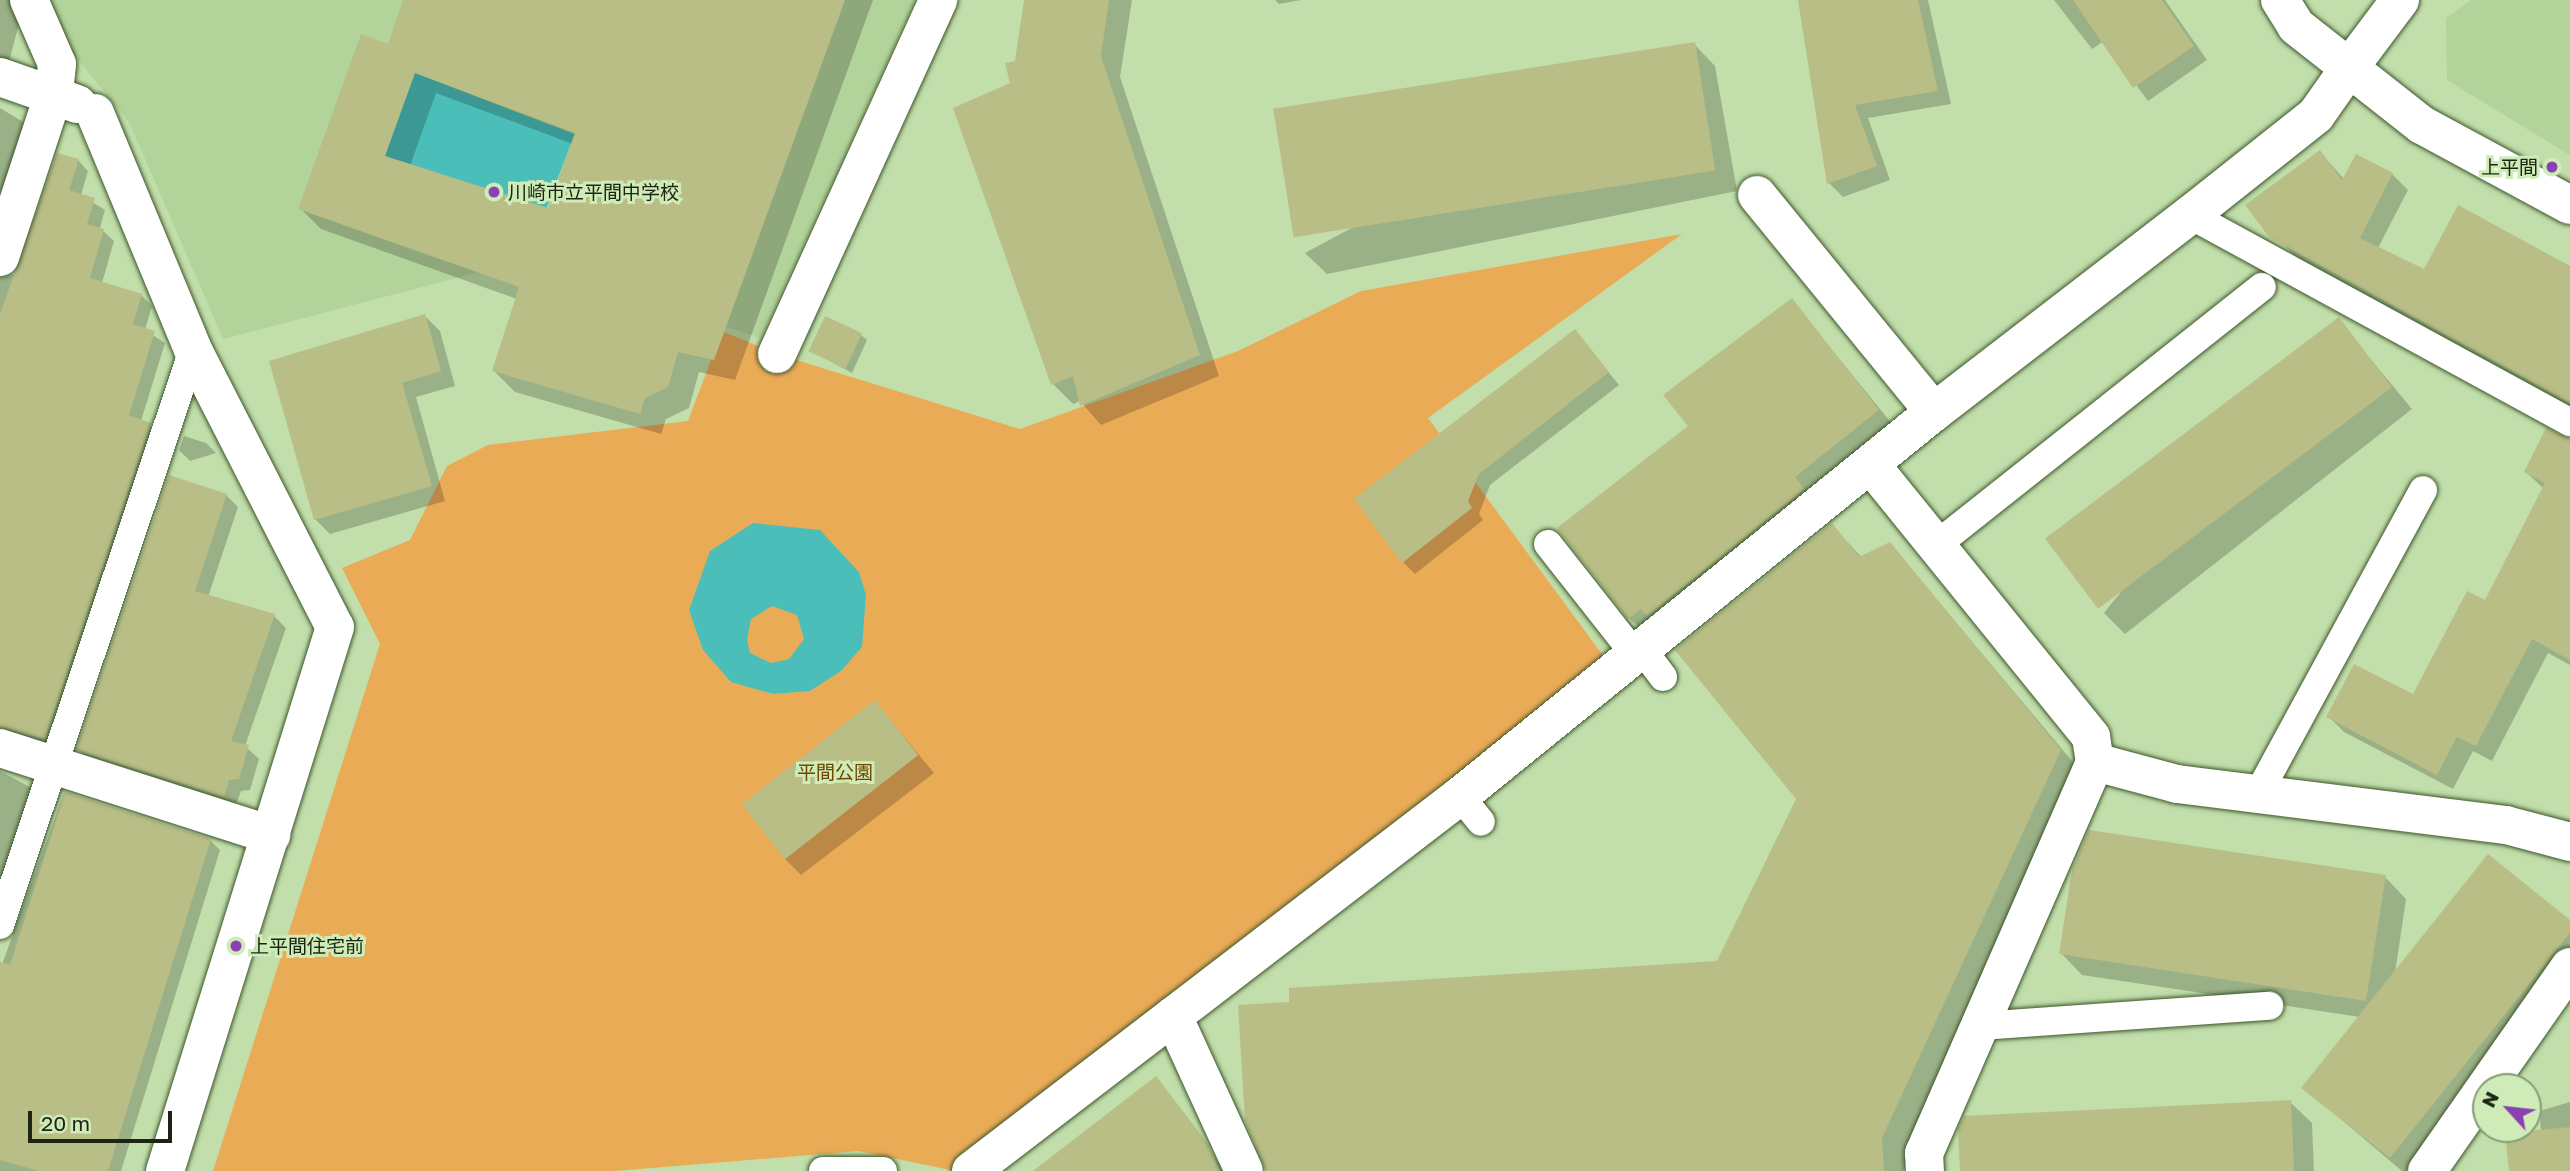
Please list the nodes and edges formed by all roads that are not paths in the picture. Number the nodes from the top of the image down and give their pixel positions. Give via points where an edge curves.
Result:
1 (29, 0) edge
2 (938, 0) edge
3 (2280, 0) edge
4 (2400, 0) edge
5 (2349, 68) junction
6 (0, 77) edge
7 (54, 93) junction
8 (1757, 195) dead end
9 (2570, 205) edge
10 (2190, 215) junction
11 (0, 257) edge
12 (2262, 287) dead end
13 (193, 350) junction
14 (777, 354) dead end
15 (1934, 412) junction
16 (2570, 422) edge
17 (1871, 465) junction
18 (2423, 490) dead end
19 (1548, 544) dead end
20 (1935, 546) junction
21 (1653, 663) junction
22 (0, 748) edge
23 (2095, 762) junction
24 (54, 765) junction
25 (2258, 796) junction
26 (271, 835) junction
27 (2570, 842) edge
28 (0, 925) edge
29 (2570, 967) edge
30 (2269, 1006) dead end
31 (1173, 1016) junction
32 (1980, 1026) junction
33 (166, 1171) edge
34 (823, 1171) edge
35 (883, 1171) edge
36 (971, 1171) edge
37 (1244, 1171) edge
38 (1925, 1171) edge
39 (2427, 1171) edge

1 - 7 street via 57,64
2 - 14 street
3 - 5 street via 2296,26
4 - 5 street
5 - 9 street via 2422,125
5 - 10 street via 2316,115
6 - 7 street
7 - 11 street
7 - 13 street via 95,113
8 - 15 street
10 - 15 street
10 - 16 lane
12 - 20 lane
13 - 24 lane
13 - 26 street via 335,627
15 - 17 street
17 - 20 street
17 - 21 street
18 - 25 lane
19 - 21 lane via 1625,642
20 - 23 street via 2091,737
21 - 31 street via 1470,809
22 - 24 street
23 - 25 street via 2176,784
23 - 32 street
24 - 26 street
24 - 28 lane
25 - 27 street via 2506,825
26 - 33 street
29 - 39 street
30 - 32 lane
31 - 36 street
31 - 37 street
32 - 38 street via 1924,1153
34 - 35 lane

